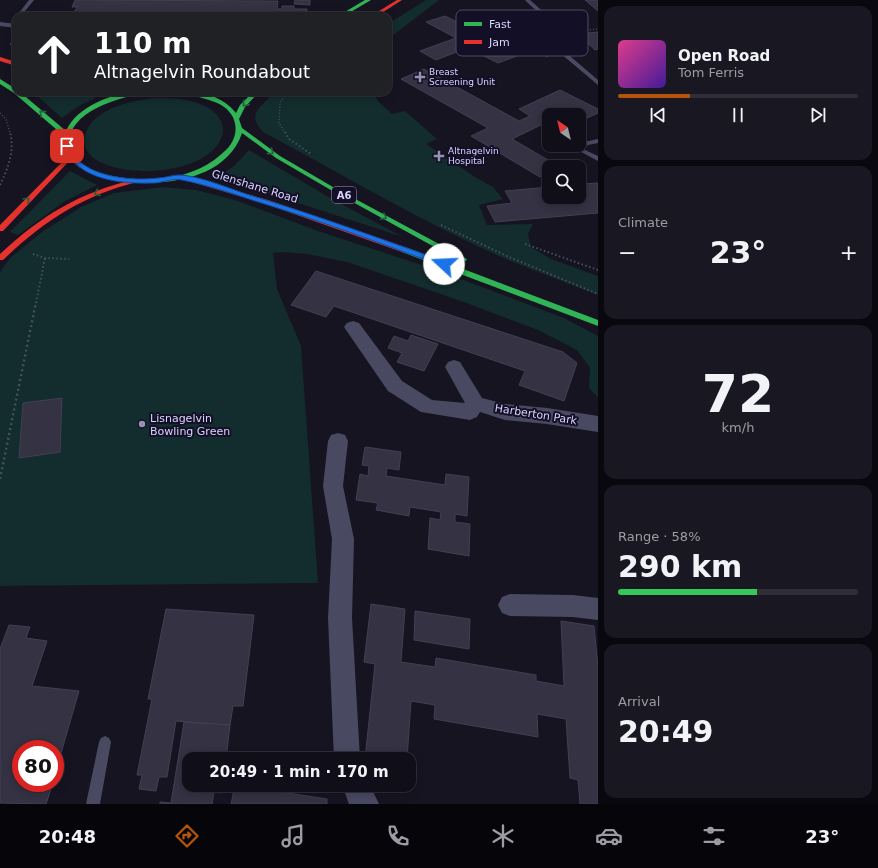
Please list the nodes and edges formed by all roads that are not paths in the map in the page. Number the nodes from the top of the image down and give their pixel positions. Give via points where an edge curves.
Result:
1 (32, 0) edge
2 (369, 0) edge
3 (400, 0) edge
4 (528, 0) edge
5 (538, 10) edge
6 (22, 12) edge
7 (347, 12) edge
8 (380, 12) edge
9 (0, 24) edge
10 (12, 26) edge
11 (567, 56) edge
12 (0, 59) edge
13 (12, 63) edge
14 (0, 81) edge
15 (598, 83) edge
16 (12, 89) edge
17 (21, 96) edge
18 (121, 96) edge
19 (207, 96) edge
20 (252, 96) edge
21 (237, 118) junction
22 (240, 129) junction
23 (67, 135) junction
24 (598, 141) edge
25 (586, 143) edge
26 (585, 152) edge
27 (71, 156) junction
28 (598, 159) edge
29 (180, 177) junction
30 (134, 181) junction
31 (0, 229) edge
32 (0, 258) edge
33 (526, 294) junction
34 (598, 323) edge
35 (353, 327) dead end
36 (454, 367) dead end
37 (475, 403) junction
38 (598, 424) edge
39 (338, 441) dead end
40 (510, 605) dead end
41 (598, 609) edge
42 (105, 742) dead end
43 (347, 752) edge
44 (358, 792) edge
45 (93, 804) edge
46 (365, 804) edge

1 - 6 lane
2 - 7 main road
3 - 8 main road
4 - 5 lane
9 - 10 lane
11 - 15 lane
12 - 13 main road
14 - 16 main road
23 -> 17 main road
18 - 23 main road via 86,111
19 - 21 main road via 227,106
20 -> 21 main road via 242,106
21 - 22 main road
22 - 29 main road via 233,148 224,156 212,165
22 -> 33 main road, Glenshane Road / A6 via 278,157 331,188
23 - 27 main road via 67,146
24 - 25 lane
26 - 28 lane
27 - 30 main road via 80,165 95,173 113,179
31 -> 27 main road
29 - 30 main road
29 - 33 main road, Glenshane Road / A6 via 305,214
30 -> 32 main road via 74,202 38,225
33 - 34 main road, Glenshane Road / A6
35 - 37 street via 394,386 428,406 470,412
36 - 37 street
37 - 38 street, Harberton Park via 505,412
39 - 43 street via 333,486 343,539 340,618
40 - 41 street
42 - 45 lane
44 - 46 street

